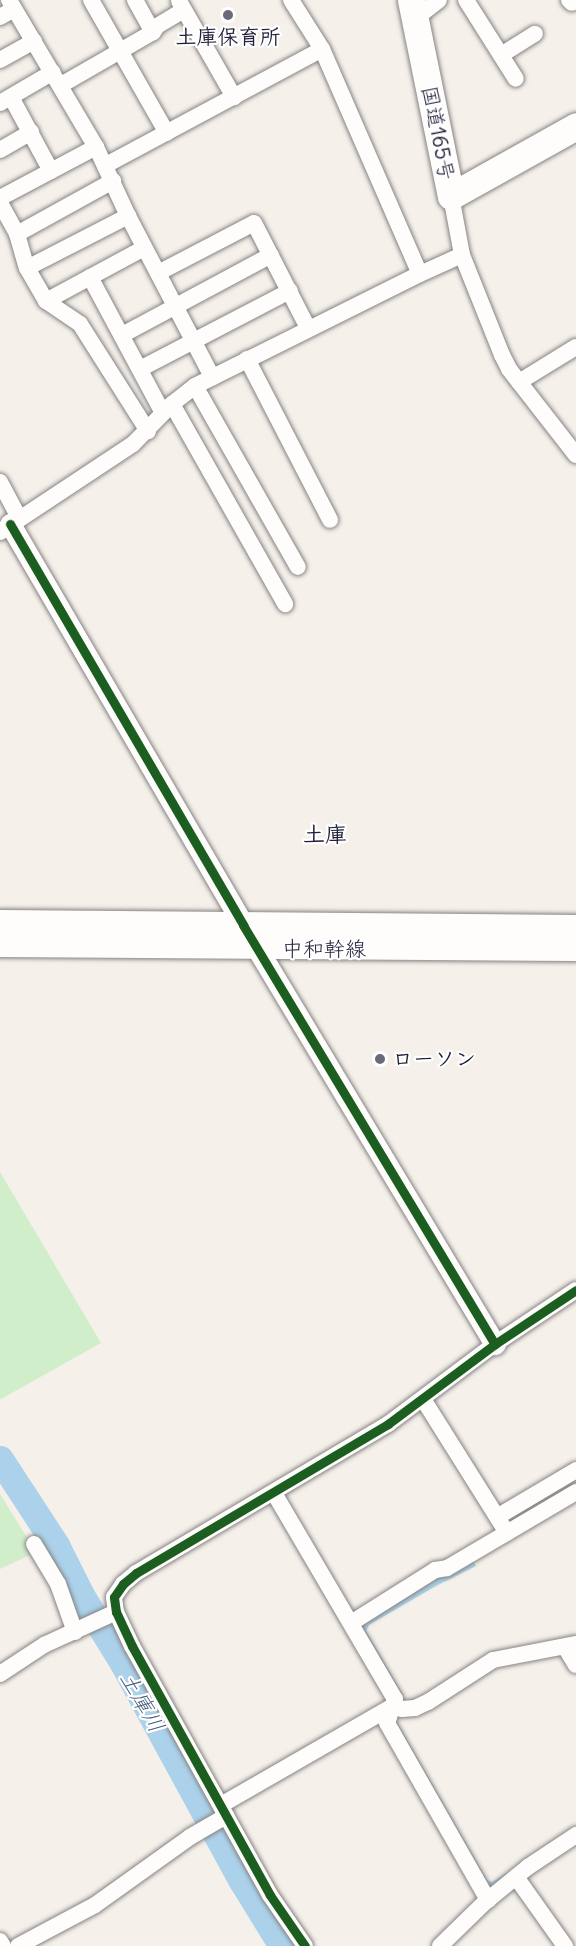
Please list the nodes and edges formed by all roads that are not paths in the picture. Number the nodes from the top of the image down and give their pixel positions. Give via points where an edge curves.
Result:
1 (91, 0) edge
2 (135, 0) edge
3 (291, 0) edge
4 (439, 0) edge
5 (466, 0) edge
6 (181, 5) edge
7 (8, 8) edge
8 (413, 9) edge
9 (153, 32) junction
10 (535, 34) dead end
11 (34, 41) junction
12 (322, 49) junction
13 (120, 51) junction
14 (501, 55) junction
15 (0, 60) edge
16 (57, 79) junction
17 (516, 79) dead end
18 (234, 97) junction
19 (6, 100) edge
20 (576, 126) edge
21 (31, 132) junction
22 (167, 133) junction
23 (96, 147) junction
24 (0, 150) edge
25 (106, 165) junction
26 (51, 171) junction
27 (113, 181) junction
28 (451, 196) junction
29 (0, 198) edge
30 (0, 204) edge
31 (128, 216) junction
32 (17, 234) junction
33 (144, 248) junction
34 (271, 255) junction
35 (462, 255) junction
36 (27, 268) junction
37 (158, 273) junction
38 (420, 274) junction
39 (90, 277) junction
40 (290, 291) junction
41 (46, 301) junction
42 (175, 308) junction
43 (308, 328) junction
44 (122, 335) junction
45 (192, 340) junction
46 (576, 347) edge
47 (247, 358) junction
48 (140, 369) junction
49 (212, 377) junction
50 (519, 382) junction
51 (195, 386) junction
52 (168, 409) junction
53 (148, 430) junction
54 (576, 455) edge
55 (0, 482) edge
56 (330, 520) dead end
57 (10, 524) edge
58 (298, 567) dead end
59 (285, 604) dead end
60 (0, 922) edge
61 (243, 925) junction
62 (576, 927) edge
63 (0, 945) edge
64 (257, 949) junction
65 (576, 949) edge
66 (576, 1290) edge
67 (495, 1344) junction
68 (423, 1399) junction
69 (576, 1470) edge
70 (576, 1492) edge
71 (274, 1493) junction
72 (497, 1517) junction
73 (507, 1533) junction
74 (34, 1544) dead end
75 (116, 1611) junction
76 (351, 1623) junction
77 (75, 1632) junction
78 (570, 1646) edge
79 (576, 1665) edge
80 (0, 1674) edge
81 (393, 1706) junction
82 (224, 1810) junction
83 (576, 1834) edge
84 (516, 1877) junction
85 (488, 1900) junction
86 (0, 1941) edge
87 (3, 1946) edge
88 (18, 1946) edge
89 (305, 1946) edge
90 (440, 1946) edge
91 (565, 1946) edge

1 - 13 street
2 - 9 street
3 - 12 street
4 - 8 street
5 - 14 street
6 - 9 street
6 - 18 street
7 - 11 street
8 - 28 highway, 国道165号
9 - 13 street
10 - 14 street
11 - 15 street
11 - 16 street
12 - 18 street
12 - 38 street
13 - 16 street
13 - 22 street
14 - 17 street
16 - 19 street
16 - 23 street
18 - 22 street
19 - 21 street
20 - 28 highway, 国道165号
21 - 24 street
21 - 26 street
22 - 25 street
23 - 25 street
23 - 26 street
25 - 27 street
26 - 29 street
27 - 31 street
27 - 32 street
28 - 35 street
30 - 32 street
31 - 33 street
31 - 36 street
32 - 36 street
33 - 37 street
33 - 39 street
34 - 37 street via 254,223
34 - 40 street
34 - 42 street
35 - 38 street
35 - 50 street via 502,355
36 - 41 street
37 - 42 street
38 - 43 street
39 - 41 street
39 - 44 street
40 - 43 street
40 - 45 street
41 - 53 street via 80,324
42 - 44 street
42 - 45 street
43 - 47 street
44 - 48 street
45 - 48 street
45 - 49 street
46 - 50 street
47 - 49 street
47 - 56 street
48 - 52 street
49 - 51 street
50 - 54 street
51 - 52 street
51 - 58 street
52 - 53 street
52 - 59 street
53 - 57 street via 133,444
55 - 57 street
57 - 61 street
60 - 61 main road, 中和幹線
61 - 62 main road, 中和幹線
61 - 64 street
63 - 64 main road, 中和幹線
64 - 65 main road, 中和幹線
64 - 67 street
66 - 67 street
67 - 68 street
68 - 71 street
68 - 72 street
69 - 72 street
70 - 73 street
71 - 75 street via 136,1573 114,1597
71 - 76 street
72 - 73 street
73 - 76 street via 447,1568 435,1570
74 - 77 street via 58,1584
75 - 77 street
75 - 82 street
76 - 81 street via 395,1699
77 - 80 street via 44,1645
78 - 79 street
78 - 81 street via 494,1659 428,1702 415,1708
81 - 82 street
81 - 85 street via 387,1723
82 - 88 street via 95,1905
82 - 89 street via 270,1895
83 - 84 street
84 - 85 street
84 - 91 street
85 - 90 street
86 - 87 street

